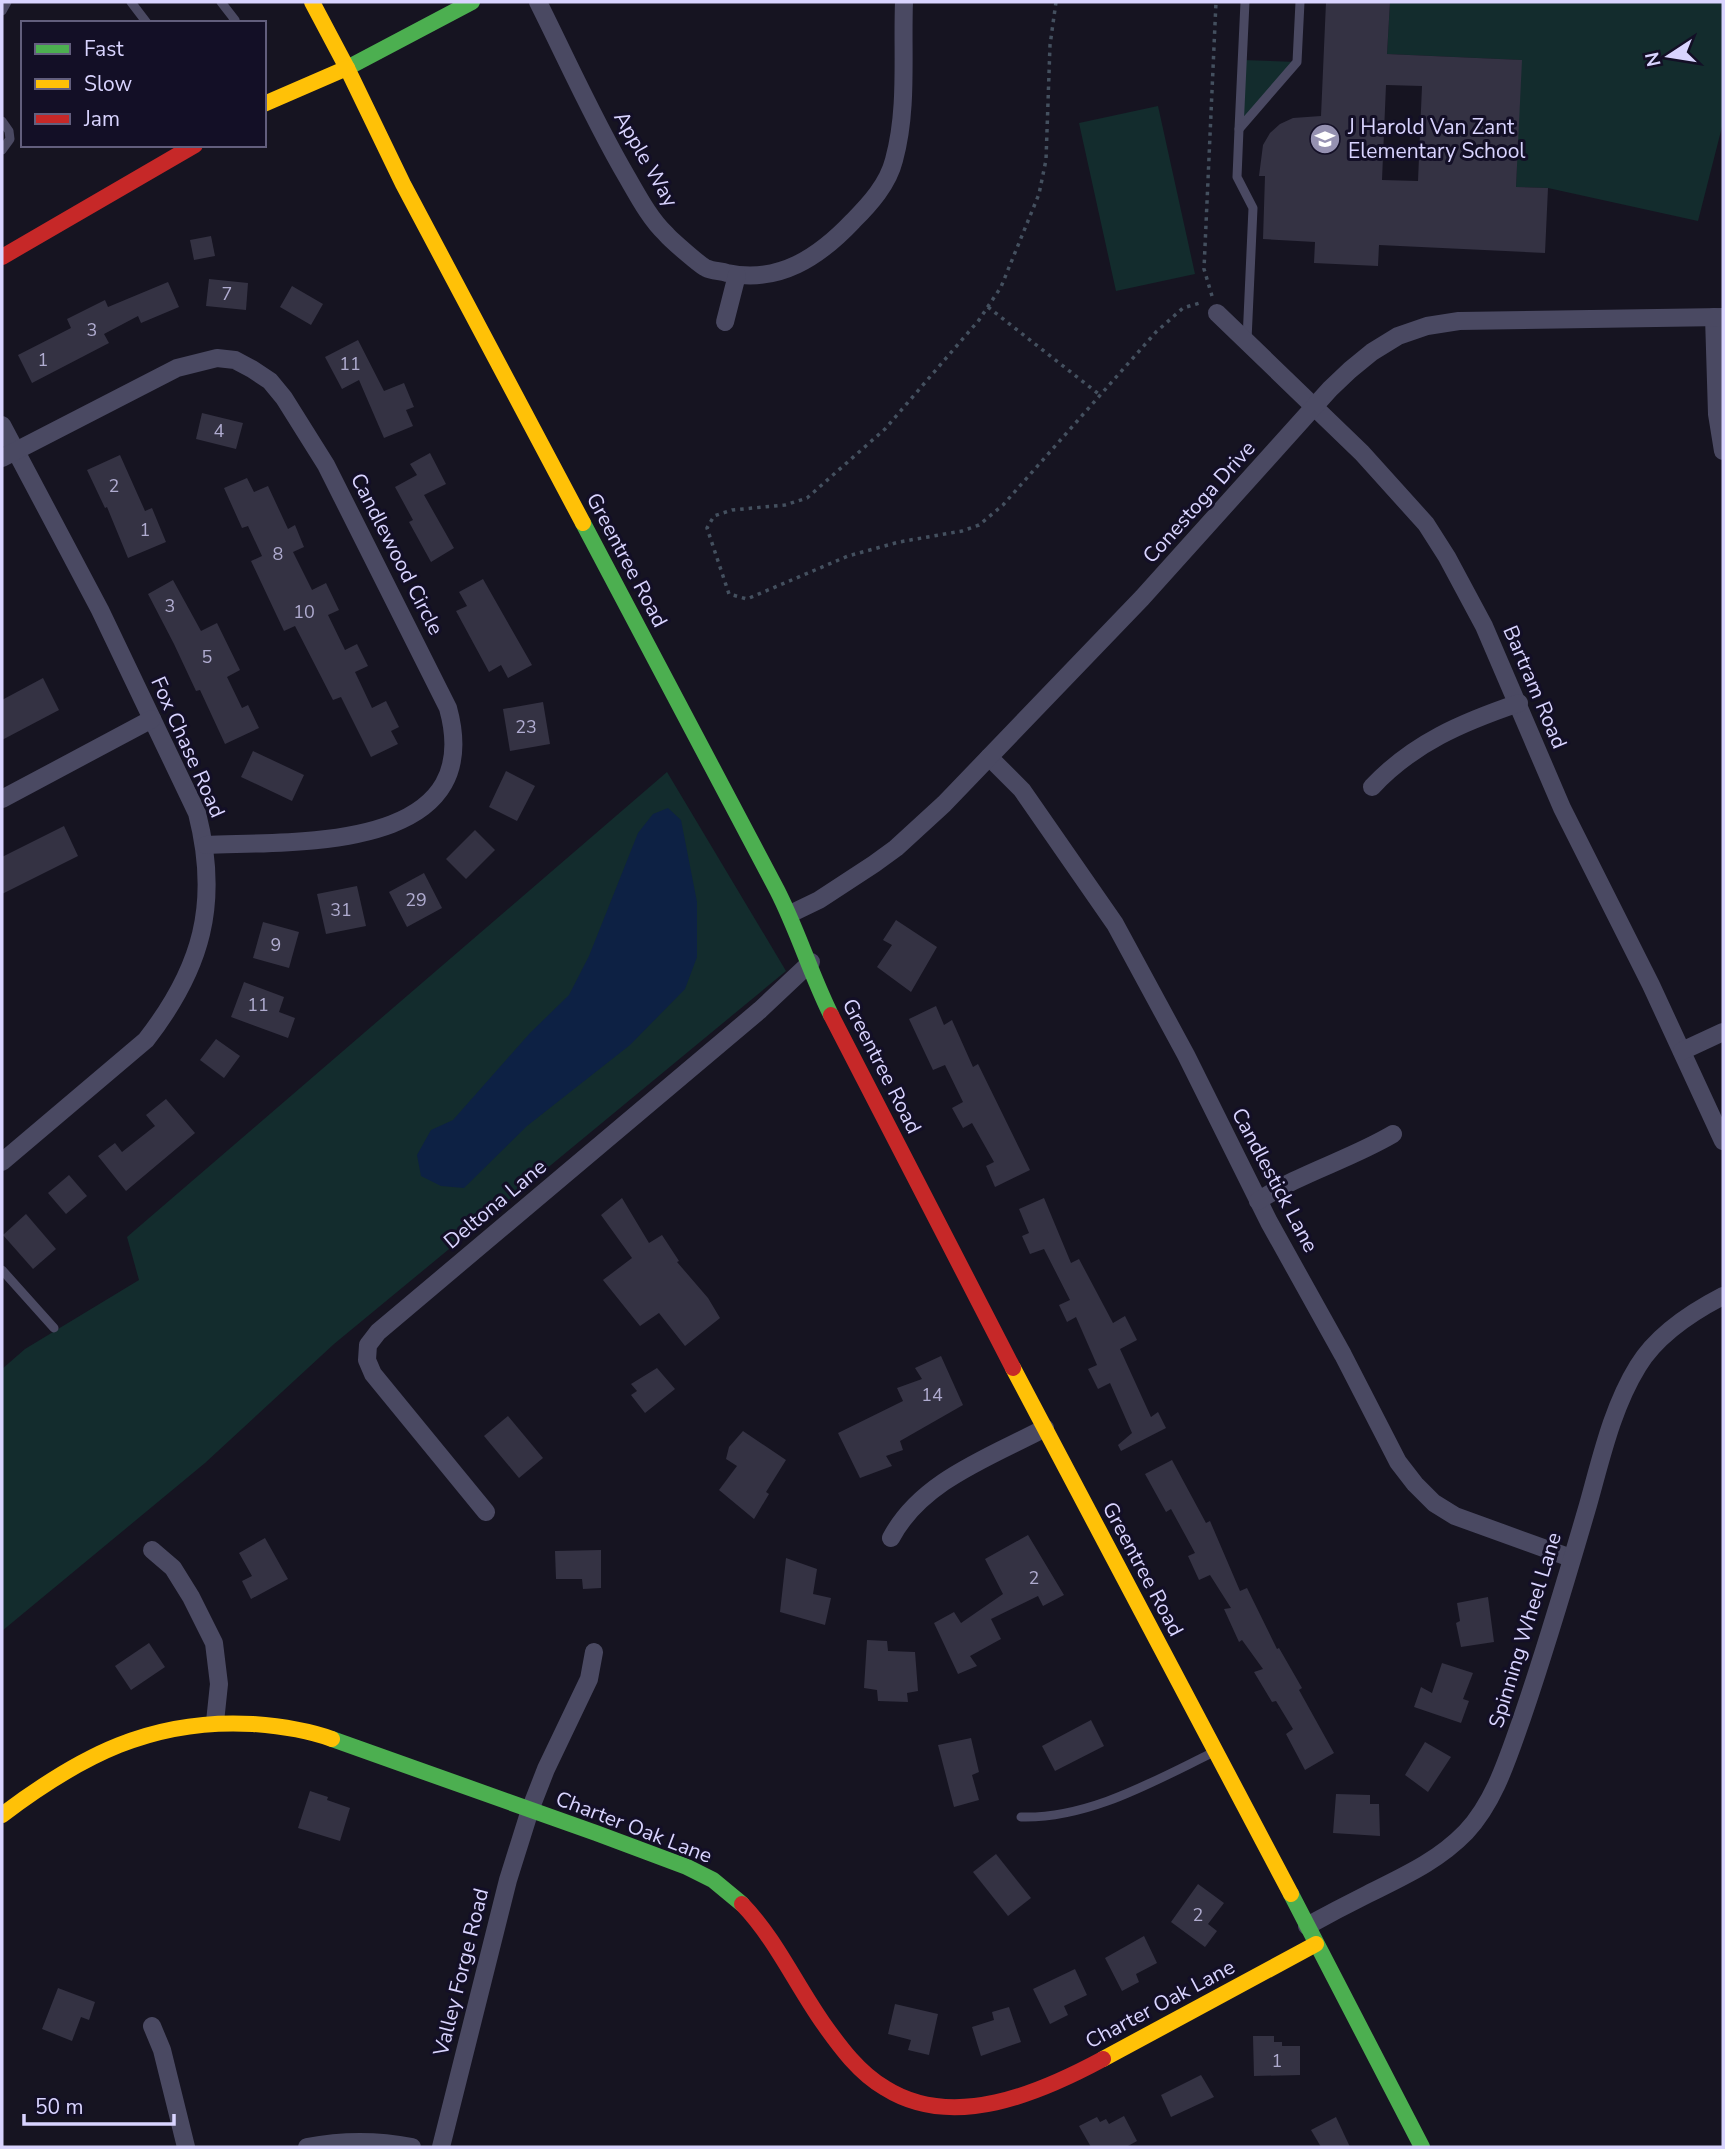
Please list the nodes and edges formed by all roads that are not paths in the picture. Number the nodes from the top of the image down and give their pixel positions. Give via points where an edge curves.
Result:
1 (7, 2) edge
2 (131, 2) edge
3 (221, 2) edge
4 (312, 2) edge
5 (472, 2) edge
6 (538, 2) edge
7 (904, 2) edge
8 (1245, 2) edge
9 (1300, 2) edge
10 (2, 11) edge
11 (145, 21) edge
12 (234, 21) edge
13 (347, 68) junction
14 (266, 103) edge
15 (2, 121) edge
16 (1239, 129) junction
17 (192, 147) edge
18 (2, 150) edge
19 (2, 257) edge
20 (737, 275) junction
21 (1217, 313) dead end
22 (1719, 317) edge
23 (724, 322) dead end
24 (1247, 342) junction
25 (1314, 408) junction
26 (2, 425) edge
27 (1723, 451) edge
28 (8, 454) edge
29 (1519, 703) junction
30 (152, 719) junction
31 (989, 757) junction
32 (1373, 787) dead end
33 (2, 799) edge
34 (206, 845) junction
35 (790, 914) junction
36 (811, 962) junction
37 (1723, 1031) edge
38 (1682, 1051) junction
39 (1392, 1134) dead end
40 (1723, 1141) edge
41 (2, 1162) edge
42 (1258, 1200) junction
43 (2, 1270) edge
44 (1723, 1296) edge
45 (54, 1328) dead end
46 (1045, 1428) junction
47 (486, 1513) dead end
48 (891, 1538) dead end
49 (152, 1549) dead end
50 (1571, 1558) junction
51 (594, 1652) dead end
52 (215, 1722) junction
53 (1215, 1751) junction
54 (530, 1810) junction
55 (2, 1815) edge
56 (1021, 1817) dead end
57 (1307, 1926) junction
58 (1316, 1944) junction
59 (152, 2026) dead end
60 (186, 2147) edge
61 (307, 2147) edge
62 (412, 2147) edge
63 (441, 2147) edge
64 (1422, 2147) edge

1 - 10 lane
2 - 11 lane
3 - 12 lane
4 - 13 main road, Greentree Road
5 - 13 main road
6 - 20 street, Apple Way via 618,162 653,219 706,268
7 - 20 street, Apple Way via 900,135 894,164 881,190 816,254 789,269 763,276
8 - 16 lane
9 - 16 lane via 1297,62
13 - 14 main road
13 - 35 main road, Greentree Road via 403,184
15 - 18 lane via 10,139
16 - 24 lane via 1237,177 1253,208
17 - 19 main road
20 - 23 street
21 - 24 street, Bartram Road
22 - 25 street, Conestoga Drive via 1493,319 1427,326 1372,352
22 - 27 street via 1717,414
24 - 25 street, Bartram Road
25 - 29 street, Bartram Road via 1426,524 1472,603
25 - 31 street, Conestoga Drive via 1142,598
26 - 28 street, Fox Chase Road
28 - 30 street, Fox Chase Road via 100,610
28 - 34 street, Candlewood Circle via 154,378 217,358 235,360 270,382 312,440 433,676 454,729 454,750 441,788 414,815 395,825 349,836
29 - 32 street via 1436,736 1398,762
29 - 38 street, Bartram Road via 1563,808
30 - 33 street
30 - 34 street, Fox Chase Road via 197,813
31 - 35 street, Conestoga Drive via 896,848
31 - 42 street, Candlestick Lane via 1022,790 1115,924
34 - 41 street, Fox Chase Road via 208,899 203,929 194,959 165,1016 123,1062
35 - 36 main road, Greentree Road
36 - 46 main road, Greentree Road via 819,991
36 - 47 street, Deltona Lane via 368,1345 367,1360 382,1388
37 - 38 street
38 - 40 street, Bartram Road
39 - 42 street
42 - 50 street, Candlestick Lane via 1398,1462 1415,1485 1455,1517
43 - 45 lane
44 - 50 street, Spinning Wheel Lane via 1673,1329 1639,1364 1607,1438
46 - 48 street via 930,1491
46 - 53 main road, Greentree Road
49 - 52 street via 173,1568 214,1643 219,1684
50 - 57 street, Spinning Wheel Lane via 1511,1751 1468,1830 1426,1865
51 - 54 street, Valley Forge Road via 589,1679
52 - 54 main road, Charter Oak Lane via 263,1723 317,1734
52 - 55 main road, Charter Oak Lane via 149,1733 99,1751 49,1779
53 - 56 lane via 1087,1807 1047,1818
53 - 57 main road, Greentree Road
54 - 58 main road, Charter Oak Lane via 712,1879 749,1911 822,2022 855,2063 892,2093 945,2107 1001,2102 1052,2084
54 - 63 street, Valley Forge Road via 490,1943
57 - 58 main road, Greentree Road
58 - 64 main road, Greentree Road
59 - 60 street
61 - 62 street via 361,2140

